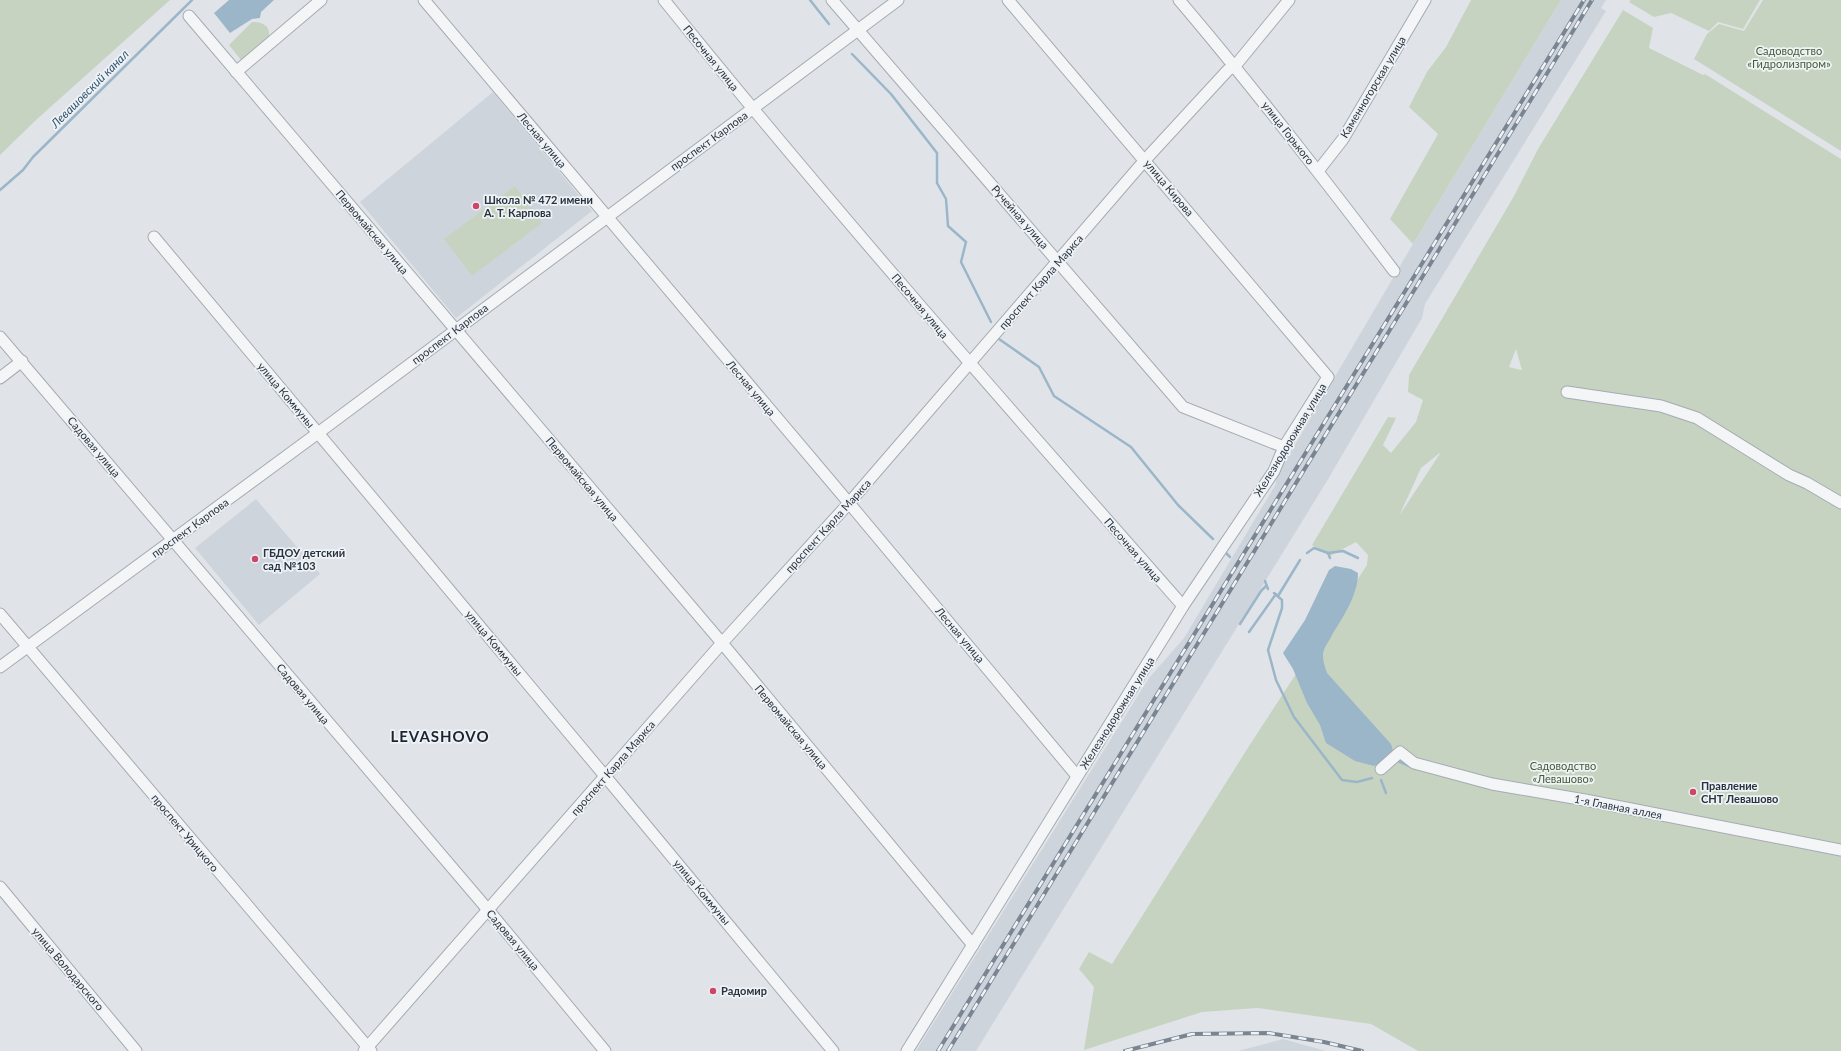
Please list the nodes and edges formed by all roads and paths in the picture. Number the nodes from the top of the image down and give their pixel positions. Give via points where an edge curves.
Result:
1 (321, 0) edge
2 (424, 0) edge
3 (664, 0) edge
4 (832, 0) edge
5 (898, 0) edge
6 (1008, 0) edge
7 (1179, 0) edge
8 (1289, 0) edge
9 (1424, 0) edge
10 (189, 16) dead end
11 (857, 31) junction
12 (1235, 66) junction
13 (236, 72) junction
14 (752, 109) junction
15 (1145, 160) junction
16 (1318, 171) junction
17 (606, 217) junction
18 (154, 237) dead end
19 (1059, 262) junction
20 (1394, 271) dead end
21 (456, 330) junction
22 (0, 337) edge
23 (22, 361) junction
24 (969, 363) junction
25 (1328, 377) joint
26 (0, 378) edge
27 (1567, 392) dead end
28 (318, 433) junction
29 (1284, 447) junction
30 (849, 503) junction
31 (1841, 503) edge
32 (173, 541) junction
33 (1183, 606) junction
34 (0, 614) edge
35 (722, 644) junction
36 (27, 646) junction
37 (0, 667) edge
38 (1381, 769) dead end
39 (606, 776) junction
40 (1077, 776) junction
41 (1841, 850) edge
42 (0, 887) edge
43 (489, 911) junction
44 (973, 945) junction
45 (367, 1050) edge
46 (136, 1051) edge
47 (606, 1051) edge
48 (833, 1051) edge
49 (907, 1051) edge

1 - 13 street
2 - 17 street, Лесная улица
3 - 14 street, Песочная улица
4 - 11 street, Ручейная улица
5 - 11 street, проспект Карпова
6 - 15 street, улица Кирова
7 - 12 street, улица Горького
8 - 12 street, проспект Карла Маркса
9 - 16 street, Каменногорская улица via 1343,139
10 - 13 street, Первомайская улица
11 - 14 street, проспект Карпова
11 - 19 street, Ручейная улица
12 - 15 street, проспект Карла Маркса via 1228,70
12 - 16 street, улица Горького
13 - 21 street, Первомайская улица
14 - 17 street, проспект Карпова
14 - 24 street, Песочная улица
15 - 19 street, проспект Карла Маркса
15 - 25 street, улица Кирова
16 - 20 street, улица Горького
17 - 21 street, проспект Карпова
17 - 30 street, Лесная улица
18 - 28 street, улица Коммуны
19 - 24 street, проспект Карла Маркса
19 - 29 street, Ручейная улица via 1183,407
21 - 28 street, проспект Карпова
21 - 35 street, Первомайская улица
22 - 23 street, Садовая улица
23 - 26 street
23 - 32 street, Садовая улица
24 - 30 street, проспект Карла Маркса
24 - 33 street, Песочная улица
25 - 29 street, Железнодорожная улица
27 - 31 street via 1661,406 1697,418 1789,475
28 - 32 street, проспект Карпова
28 - 39 street, улица Коммуны
29 - 33 street, Железнодорожная улица via 1274,471
30 - 35 street, проспект Карла Маркса
30 - 40 street, Лесная улица
32 - 36 street, проспект Карпова
32 - 43 street, Садовая улица
33 - 40 street, Железнодорожная улица
34 - 36 street, проспект Урицкого
35 - 39 street, проспект Карла Маркса
35 - 44 street, Первомайская улица
36 - 37 street, проспект Карпова
36 - 45 street, проспект Урицкого
38 - 41 street, 1-я Главная аллея via 1400,752 1414,763 1492,784
39 - 43 street, проспект Карла Маркса
39 - 48 street, улица Коммуны
40 - 44 street, Железнодорожная улица
42 - 46 street, улица Володарского
43 - 45 street, проспект Карла Маркса
43 - 47 street, Садовая улица
44 - 49 street, Железнодорожная улица

